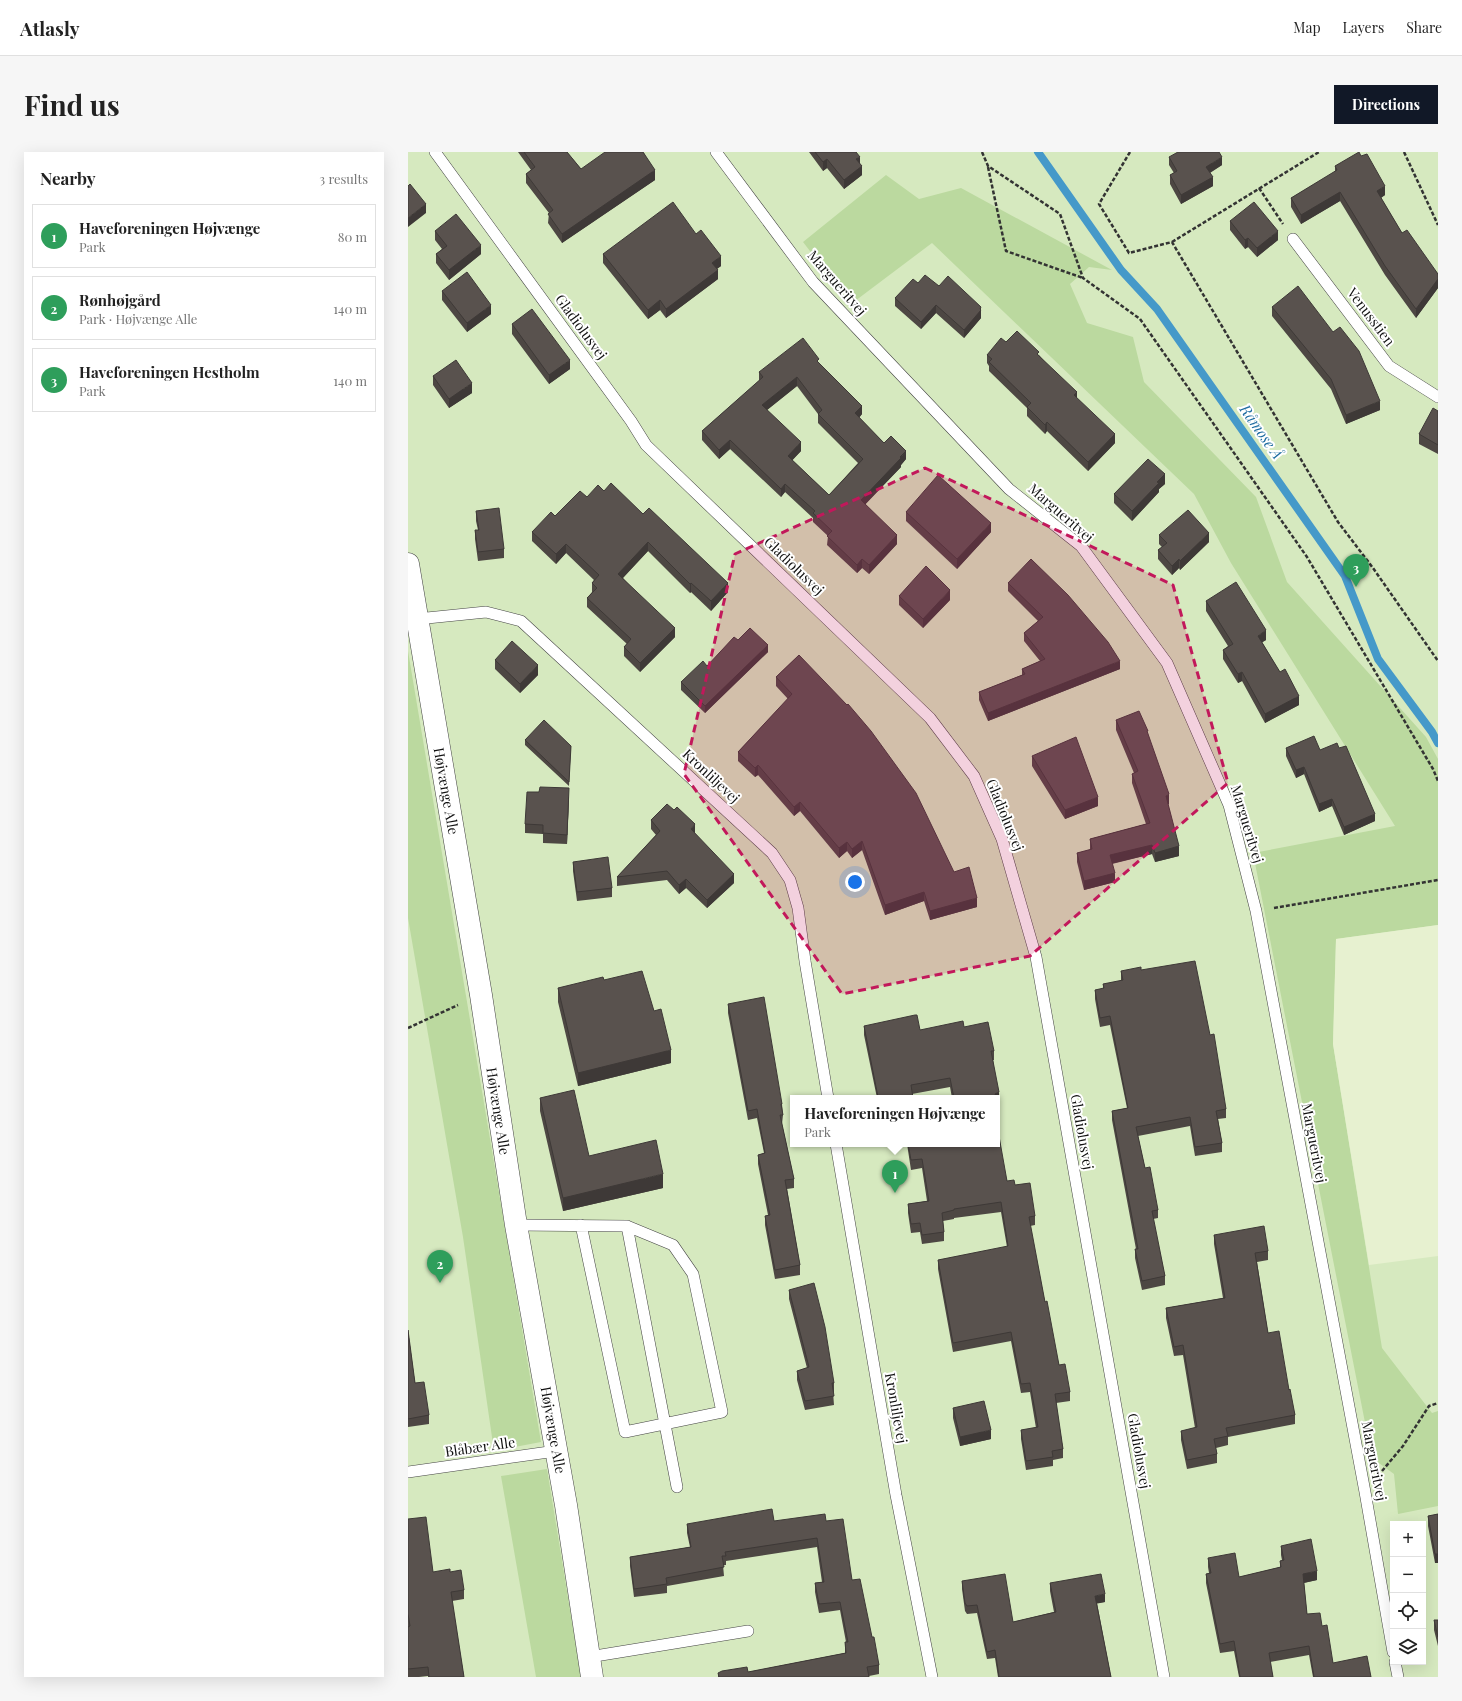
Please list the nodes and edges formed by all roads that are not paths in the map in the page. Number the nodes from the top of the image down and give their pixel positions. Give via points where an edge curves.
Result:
1 (435, 152) edge
2 (716, 152) edge
3 (1293, 239) road end
4 (1438, 397) edge
5 (408, 564) edge
6 (417, 619) junction
7 (827, 1095) edge
8 (837, 1147) edge
9 (516, 1225) junction
10 (581, 1225) junction
11 (627, 1226) junction
12 (665, 1424) junction
13 (556, 1451) junction
14 (408, 1472) edge
15 (676, 1487) dead end
16 (748, 1631) dead end
17 (1390, 1635) edge
18 (1396, 1665) edge
19 (591, 1667) edge
20 (932, 1677) edge
21 (1164, 1677) edge
22 (1398, 1677) edge

1 - 21 lane, Gladiolusvej via 646,445 930,718 974,776 1002,839 1036,957
2 - 17 lane, Margueritvej via 813,282 1009,489 1081,546 1167,663 1229,805 1256,911
3 - 4 lane, Venusstien via 1389,366
5 - 6 street, Højvænge Alle
6 - 7 lane, Kronliljevej via 486,612 521,622 772,853 790,880 798,908
6 - 9 street, Højvænge Alle via 481,995
8 - 20 lane, Kronliljevej via 896,1495
9 - 10 lane
9 - 13 street, Højvænge Alle
10 - 11 lane
10 - 12 lane via 625,1432
11 - 12 lane
11 - 12 lane via 673,1245 693,1274 722,1412
12 - 15 lane
13 - 14 lane, Blåbær Alle
13 - 19 street, Højvænge Alle
16 - 19 lane, Højvænge Alle
18 - 22 lane

